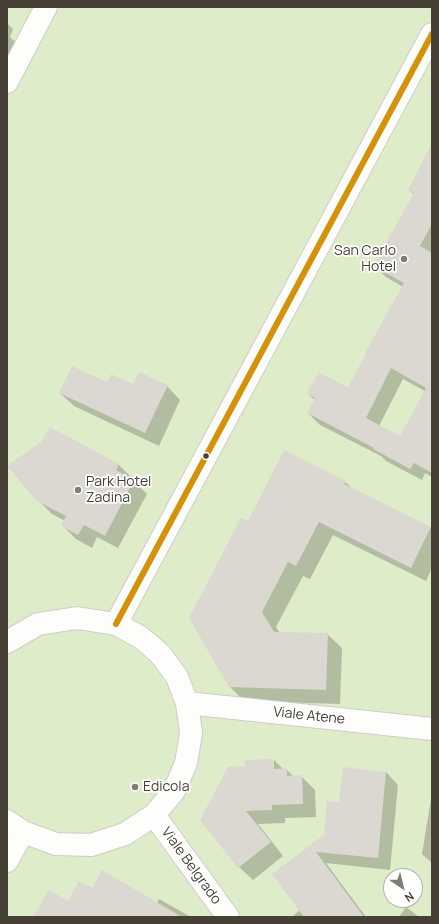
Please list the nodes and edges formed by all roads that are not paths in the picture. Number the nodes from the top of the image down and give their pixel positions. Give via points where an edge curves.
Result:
1 (46, 7) edge
2 (432, 34) edge
3 (7, 82) edge
4 (116, 624) junction
5 (7, 642) edge
6 (187, 703) junction
7 (432, 729) edge
8 (154, 814) junction
9 (15, 826) edge
10 (7, 861) edge
11 (228, 917) edge

1 - 3 street
2 - 4 street
4 - 5 street via 77,618 38,624
4 - 6 street via 140,637 161,655 177,677
6 - 7 street, Viale Atene
6 - 8 street via 191,733 186,763 174,791
8 - 9 street via 125,834 91,844 56,844
8 - 11 street, Viale Belgrado
9 - 10 street

